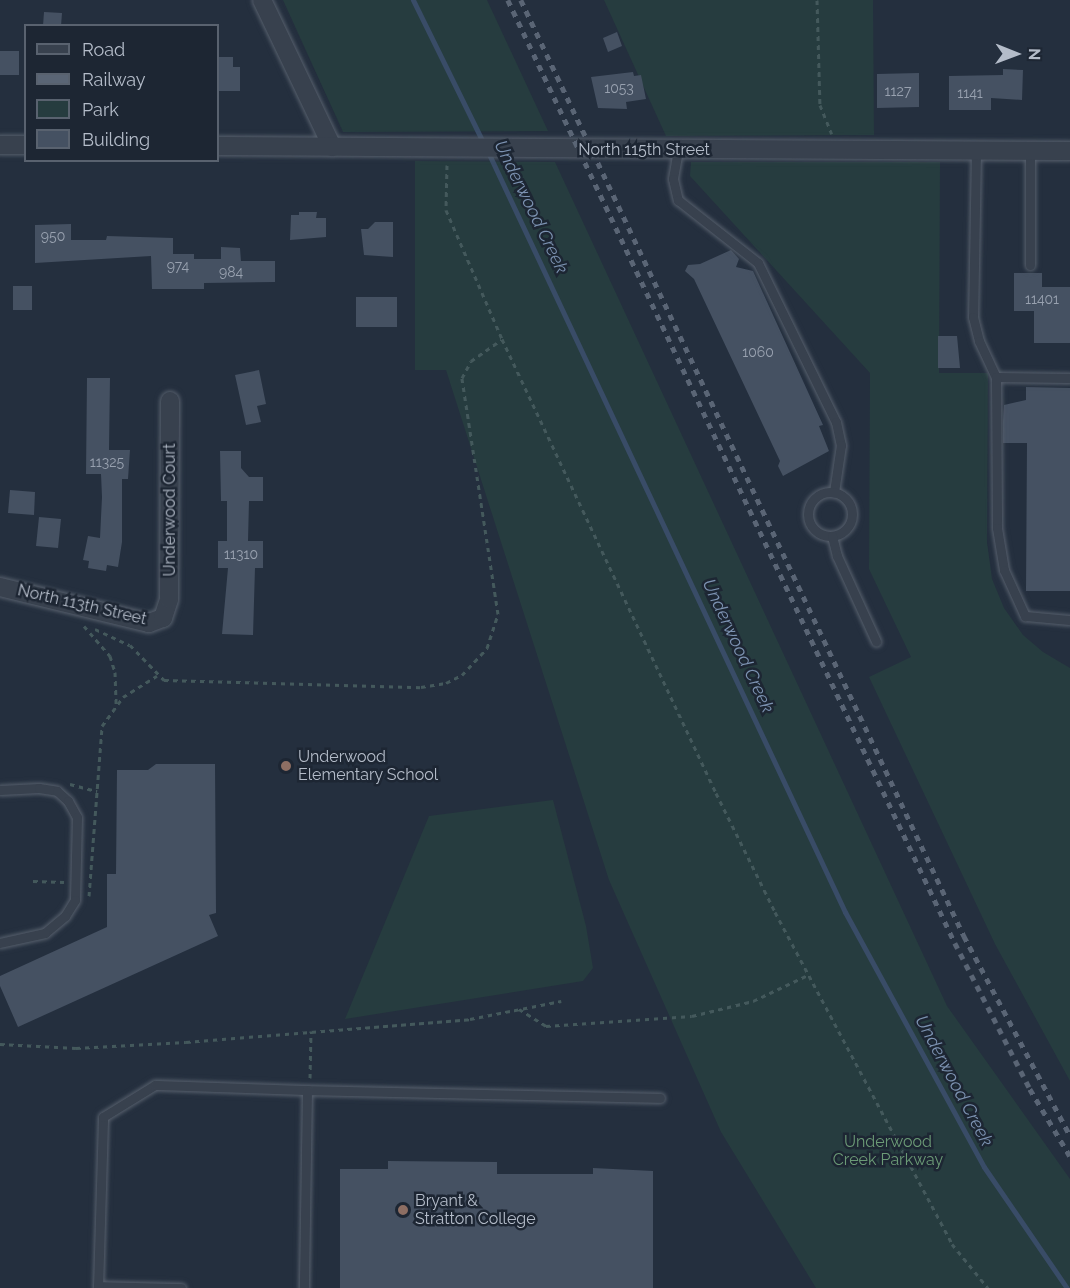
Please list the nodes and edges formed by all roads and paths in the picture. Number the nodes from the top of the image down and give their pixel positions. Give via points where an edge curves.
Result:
1 (262, 0) edge
2 (817, 0) edge
3 (0, 145) edge
4 (24, 145) edge
5 (219, 146) edge
6 (332, 147) junction
7 (457, 149) junction
8 (678, 150) junction
9 (839, 150) junction
10 (976, 150) junction
11 (1030, 150) junction
12 (1070, 151) edge
13 (1030, 266) dead end
14 (502, 339) junction
15 (996, 377) junction
16 (1070, 378) edge
17 (170, 401) dead end
18 (834, 492) junction
19 (832, 536) junction
20 (0, 587) edge
21 (163, 618) joint
22 (1070, 620) edge
23 (74, 624) dead end
24 (84, 626) junction
25 (876, 641) dead end
26 (116, 706) dead end
27 (0, 790) edge
28 (0, 943) edge
29 (808, 975) junction
30 (561, 1001) dead end
31 (519, 1009) junction
32 (311, 1031) junction
33 (0, 1044) edge
34 (308, 1090) junction
35 (660, 1098) dead end
36 (98, 1287) edge
37 (181, 1288) edge
38 (304, 1288) edge
39 (988, 1288) edge

1 - 6 street
2 - 9 path via 820,105
3 - 4 street
5 - 6 street, North 115th Street
6 - 7 street, North 115th Street
7 - 8 street, North 115th Street
7 - 14 path via 446,210
8 - 9 street, North 115th Street
8 - 18 lane via 673,179 678,200 758,263 836,422 841,445
9 - 10 street, North 115th Street
10 - 11 street, North 115th Street
10 - 15 lane via 973,316 979,341
11 - 12 street, North 115th Street
11 - 13 lane
14 - 24 path via 471,361 462,378 498,614 487,648 462,675 446,683 421,687 164,680 130,645
14 - 29 path via 716,793
15 - 16 lane
15 - 22 lane via 996,528 1004,570 1025,616
17 - 21 street, Underwood Court via 169,599
18 - 19 lane via 846,498 852,516 847,528
18 - 19 lane via 816,497 808,512 813,528
19 - 25 lane via 837,556
20 - 21 street, North 113th Street via 149,623
23 - 24 path
24 - 26 path via 110,656 116,672
27 - 28 lane via 57,791 69,801 77,817 75,900 65,916 45,933
29 - 31 path via 753,1001 692,1016 546,1026
29 - 39 path via 952,1244
30 - 31 path
31 - 32 path via 470,1019
32 - 33 path via 76,1048
32 - 34 path
34 - 35 lane
34 - 36 lane via 155,1085 103,1117
34 - 38 lane
36 - 37 lane

